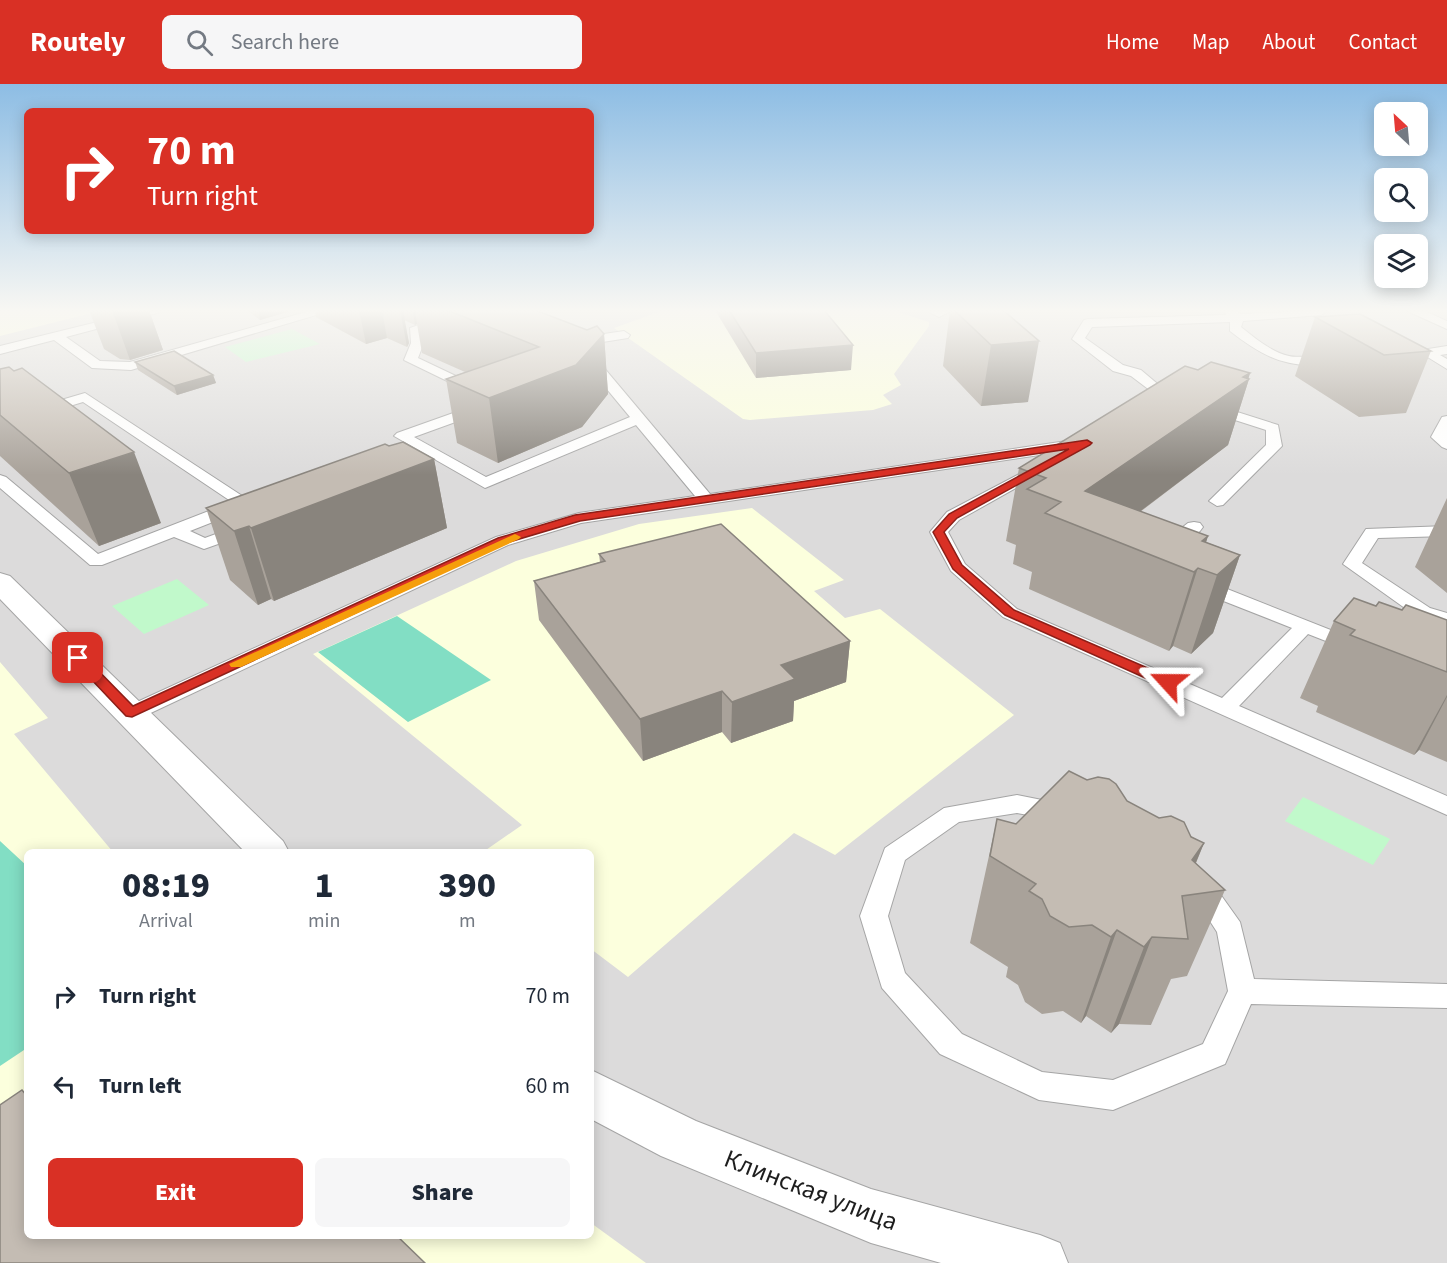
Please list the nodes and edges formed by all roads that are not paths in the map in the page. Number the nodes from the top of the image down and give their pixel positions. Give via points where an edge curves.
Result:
1 (99, 365) edge
2 (134, 365) edge
3 (420, 365) edge
4 (595, 365) edge
5 (1114, 365) edge
6 (1168, 400) junction
7 (1148, 411) edge
8 (639, 419) junction
9 (1447, 420) edge
10 (0, 423) edge
11 (1447, 444) edge
12 (0, 480) edge
13 (705, 498) junction
14 (1217, 501) dead end
15 (259, 523) edge
16 (1194, 527) dead end
17 (174, 530) junction
18 (1447, 531) edge
19 (1147, 564) edge
20 (1179, 576) edge
21 (0, 582) edge
22 (1447, 619) edge
23 (1305, 626) junction
24 (1370, 652) edge
25 (1225, 708) junction
26 (132, 713) junction
27 (1447, 806) edge
28 (265, 849) edge
29 (1242, 991) junction
30 (1447, 996) edge
31 (594, 1095) edge
32 (1040, 1263) edge

1 - 2 lane
3 - 8 lane via 487,401 402,436 485,483
4 - 8 lane
5 - 6 lane via 1136,373
6 - 7 lane
6 - 14 lane via 1220,409 1273,428 1274,446
8 - 13 lane
9 - 11 lane via 1439,437
10 - 17 lane via 85,398 245,503
12 - 17 lane via 96,561
13 - 25 lane via 1092,440 953,516 939,532 957,567 1010,613
13 - 26 lane via 579,518 502,541
15 - 17 lane via 204,544
16 - 19 lane
18 - 22 lane via 1372,532 1352,564 1424,612
20 - 23 lane
21 - 26 street
23 - 24 lane
23 - 25 lane
25 - 27 lane
26 - 28 street
29 - 29 lane via 1214,1054 1113,1095 1039,1086 951,1044 892,979 874,916 894,855 953,814 1017,804 1098,819 1172,860 1204,891 1230,930
29 - 30 lane
31 - 32 street, Клинская улица via 679,1139 871,1216

